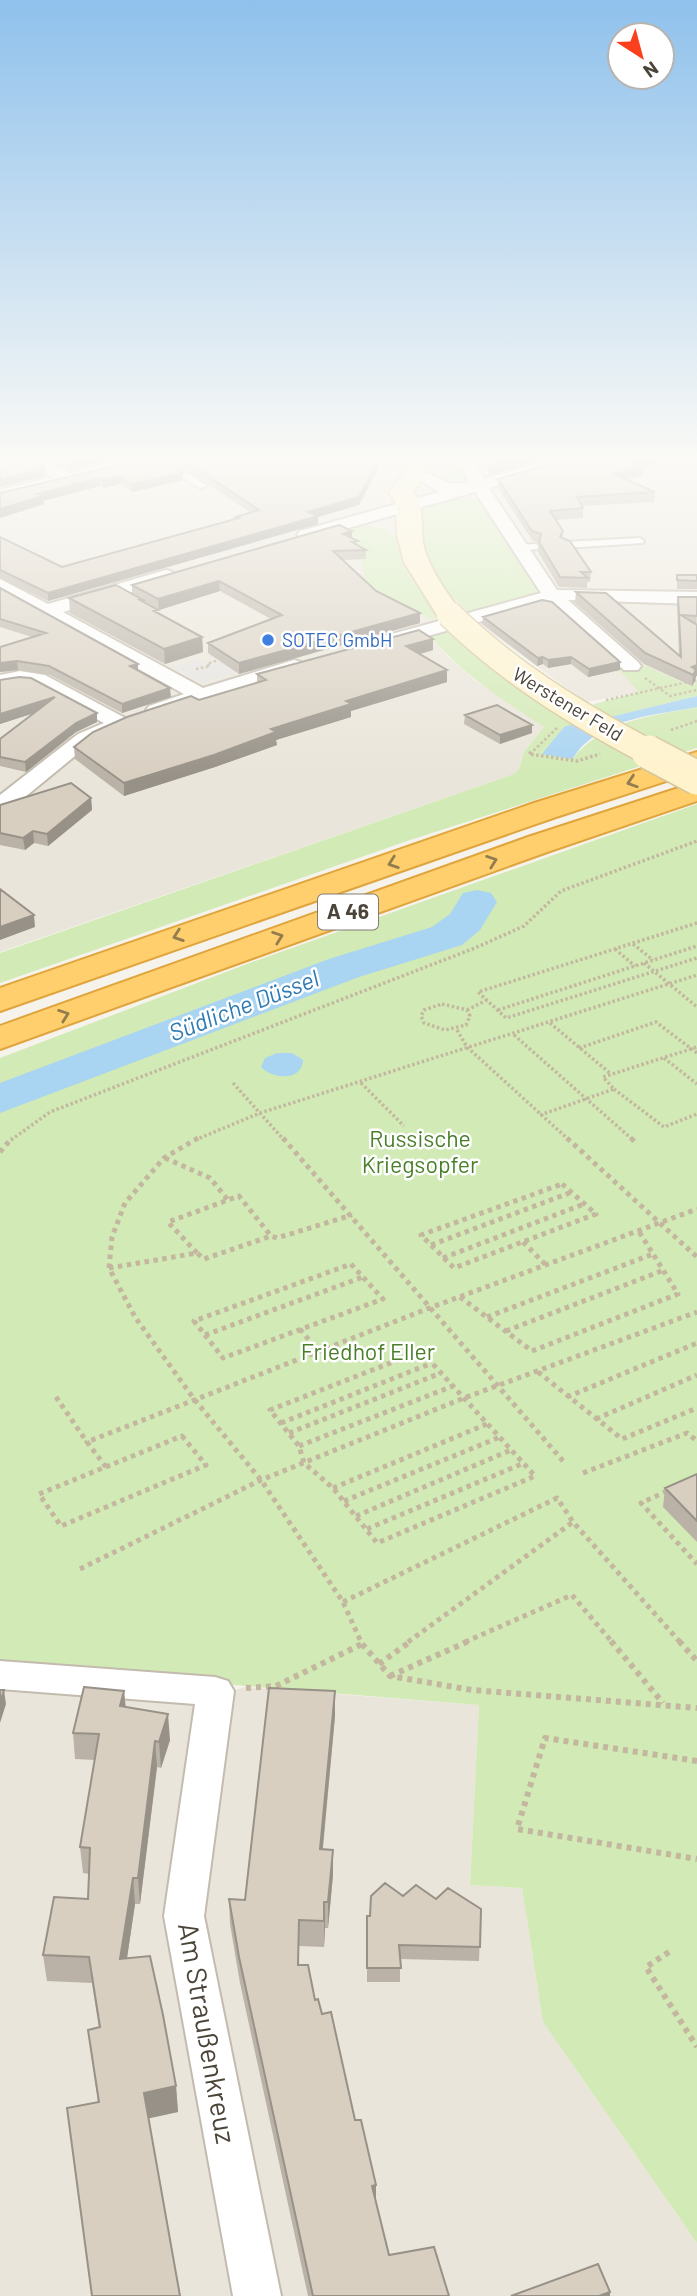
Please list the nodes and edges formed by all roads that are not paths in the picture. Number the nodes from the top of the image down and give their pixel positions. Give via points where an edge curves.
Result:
1 (417, 564) edge
2 (536, 564) edge
3 (180, 572) edge
4 (0, 585) edge
5 (552, 596) junction
6 (697, 598) edge
7 (48, 610) junction
8 (362, 648) edge
9 (316, 660) edge
10 (631, 666) dead end
11 (0, 681) edge
12 (200, 695) junction
13 (120, 723) junction
14 (697, 761) edge
15 (697, 778) edge
16 (697, 791) edge
17 (0, 806) edge
18 (0, 1000) edge
19 (0, 1038) edge
20 (0, 1675) edge
21 (257, 2296) edge

1 - 15 main road, Werstener Feld, bridge via 449,614 526,682
2 - 5 street
3 - 7 street via 120,594
4 - 7 street
5 - 6 street
5 - 8 street
5 - 10 street
7 - 12 street
9 - 12 street
11 - 13 street via 38,679
12 - 13 street
13 - 17 street via 85,738
14 -> 18 highway, A 46
19 -> 16 highway, A 46
20 - 21 street, Am Straußenkreuz via 215,1690 184,1916

